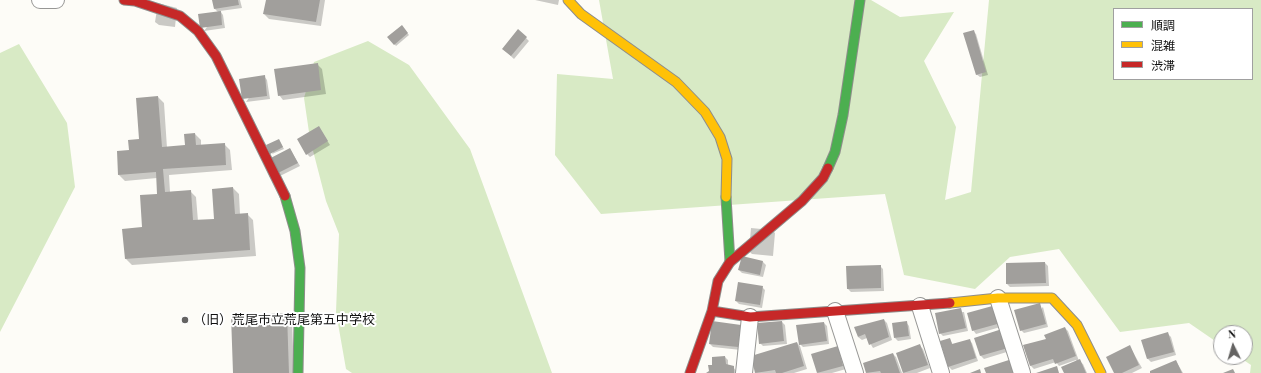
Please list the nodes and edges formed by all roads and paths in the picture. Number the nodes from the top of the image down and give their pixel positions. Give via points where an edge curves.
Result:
1 (40, 0) edge
2 (56, 0) edge
3 (124, 0) edge
4 (568, 0) edge
5 (860, 0) edge
6 (167, 5) edge
7 (730, 262) junction
8 (998, 298) junction
9 (920, 306) junction
10 (712, 311) junction
11 (835, 311) junction
12 (750, 317) junction
13 (298, 373) edge
14 (690, 373) edge
15 (744, 373) edge
16 (855, 373) edge
17 (941, 373) edge
18 (1022, 373) edge
19 (1102, 373) edge

1 - 2 street
3 - 6 street
4 - 7 street via 581,14 676,82 705,112 720,137 727,159 726,216
5 - 7 street via 843,115 835,152 823,178 802,200
6 - 13 street via 198,31 216,56 286,199 295,230 300,268
7 - 10 street via 718,281
8 - 9 street
8 - 18 street
8 - 19 street via 1052,298 1077,324
9 - 11 street
9 - 17 street
10 - 12 street
10 - 14 street
11 - 12 street
11 - 16 street
12 - 15 street

